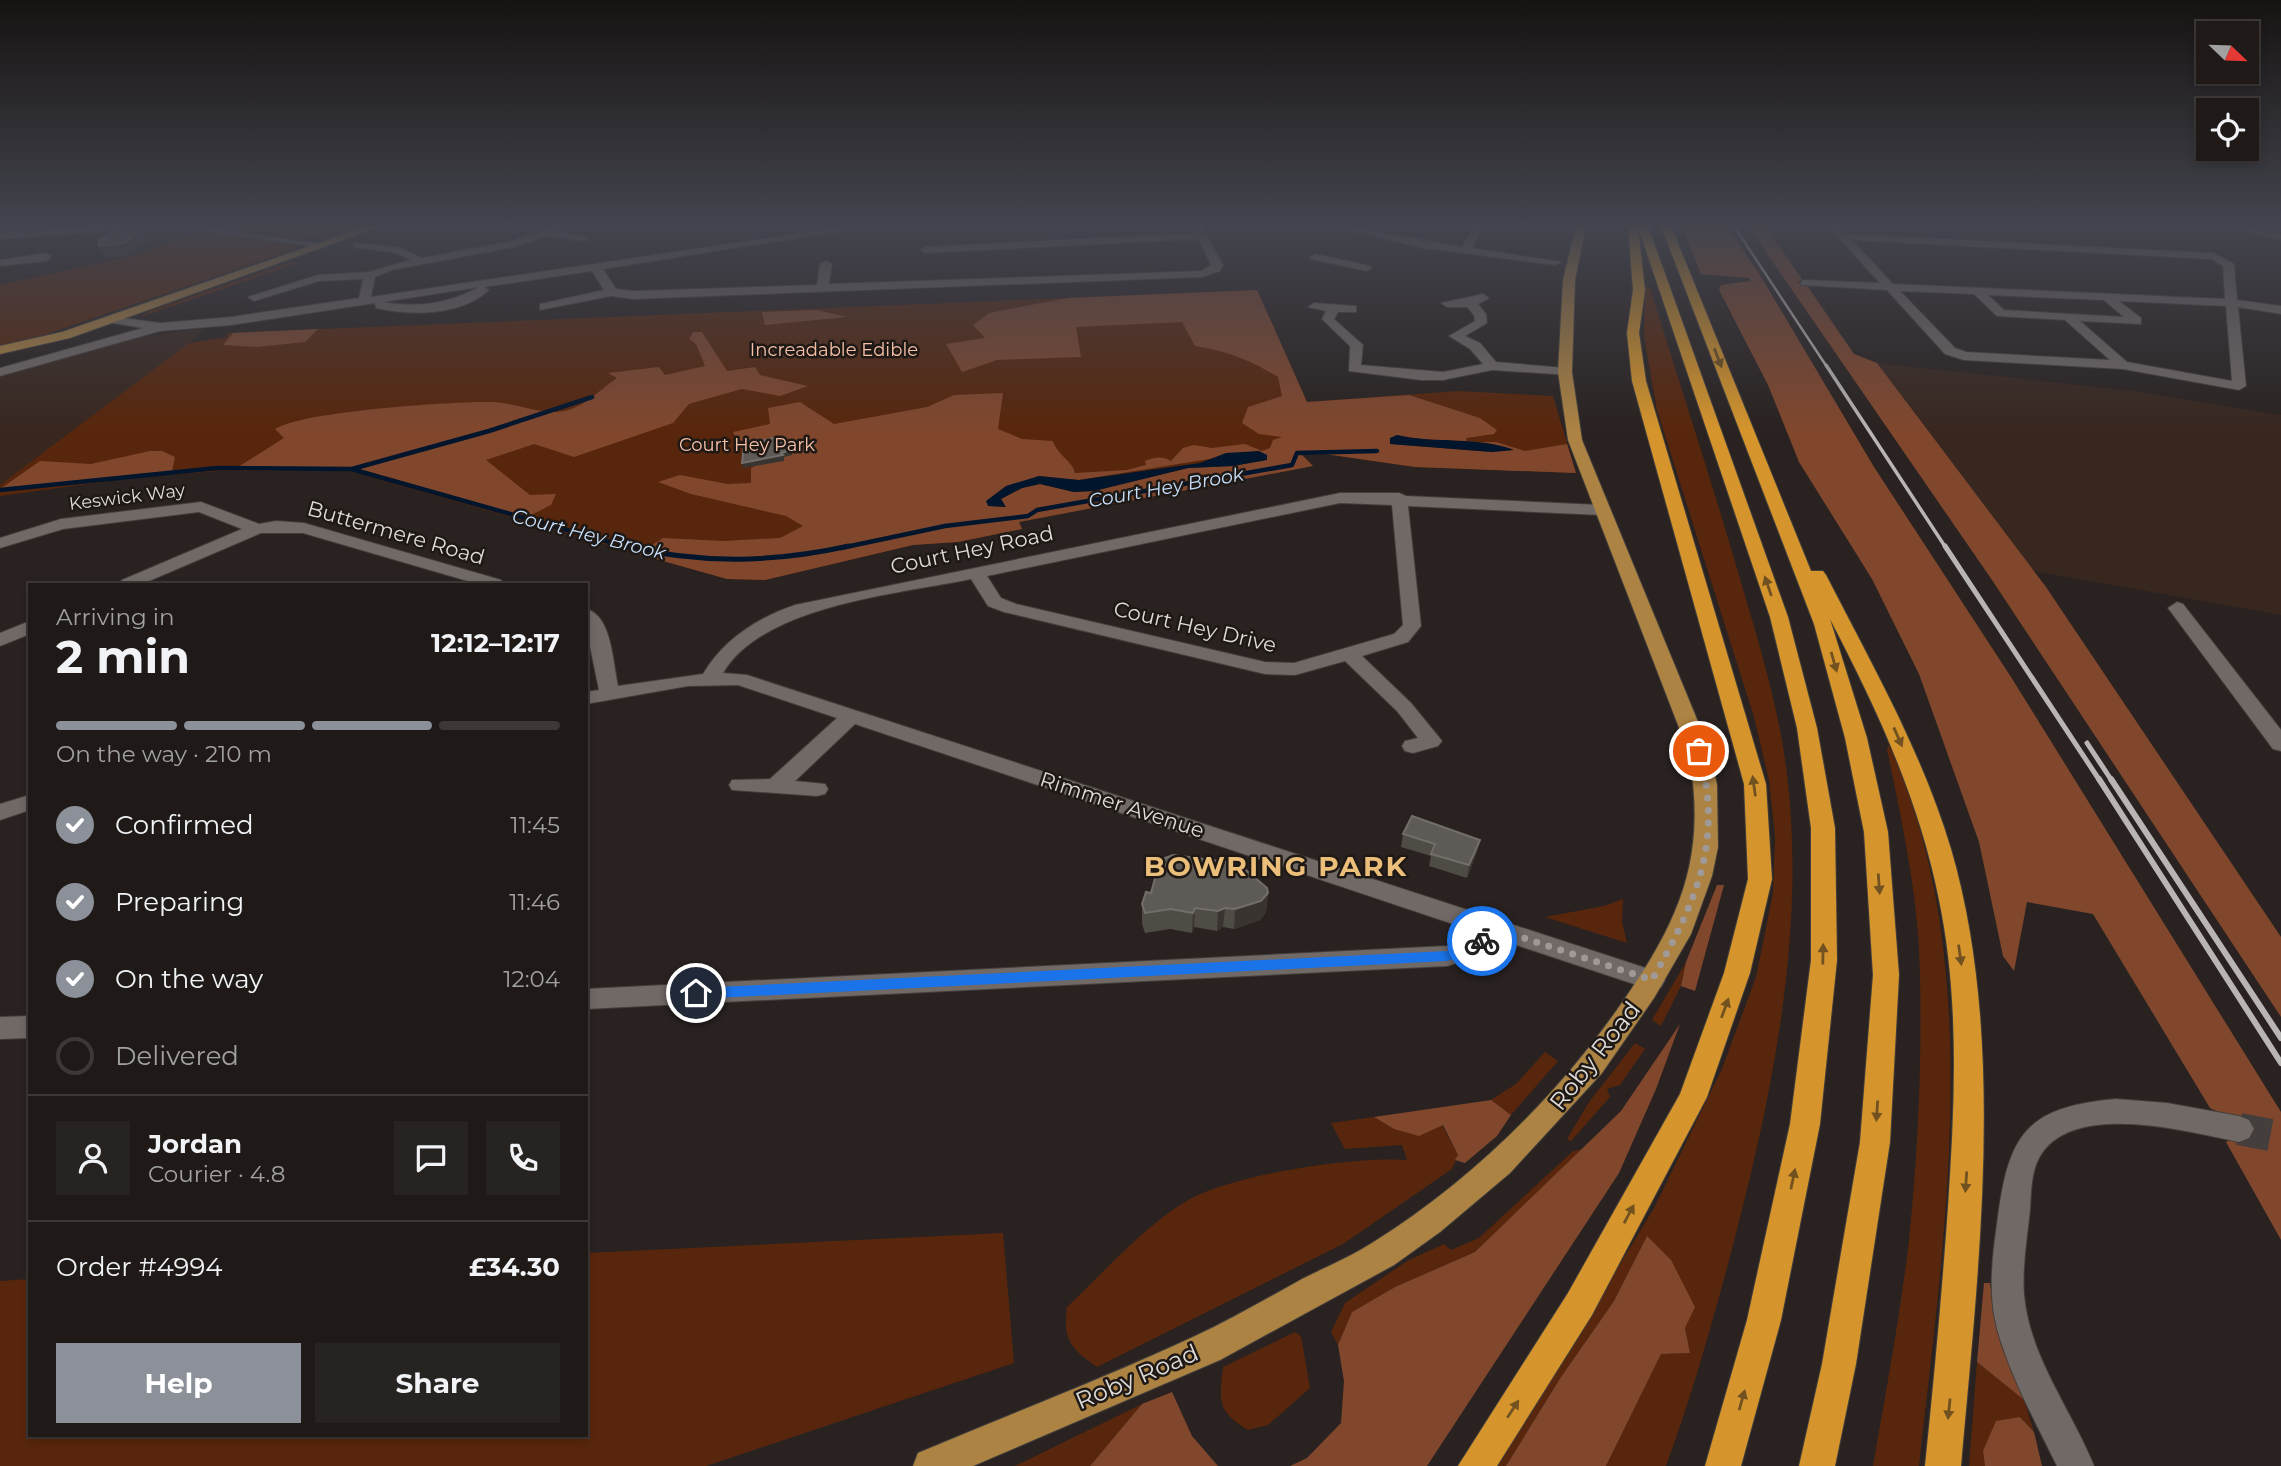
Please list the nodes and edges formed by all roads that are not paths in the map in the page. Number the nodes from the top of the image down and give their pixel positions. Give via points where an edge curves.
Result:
1 (181, 294) edge
2 (263, 294) edge
3 (369, 294) edge
4 (476, 294) edge
5 (600, 294) edge
6 (630, 294) edge
7 (652, 294) edge
8 (1563, 294) edge
9 (1638, 294) edge
10 (1667, 294) edge
11 (1693, 294) edge
12 (1898, 294) edge
13 (1981, 294) edge
14 (2030, 294) edge
15 (2231, 294) edge
16 (254, 297) dead end
17 (1484, 298) dead end
18 (2108, 298) junction
19 (369, 300) junction
20 (1447, 303) dead end
21 (1470, 303) junction
22 (2234, 303) junction
23 (544, 307) dead end
24 (1314, 307) dead end
25 (1352, 309) dead end
26 (1332, 310) junction
27 (2281, 310) edge
28 (2068, 317) junction
29 (111, 319) junction
30 (161, 327) junction
31 (0, 350) edge
32 (2123, 365) junction
33 (1492, 366) junction
34 (1339, 368) dead end
35 (1354, 368) junction
36 (0, 372) edge
37 (1565, 372) junction
38 (1748, 435) junction
39 (1399, 498) junction
40 (1601, 510) junction
41 (257, 529) junction
42 (0, 543) edge
43 (975, 572) junction
44 (130, 583) edge
45 (485, 583) edge
46 (2177, 608) dead end
47 (588, 616) edge
48 (28, 628) edge
49 (0, 640) edge
50 (1348, 653) junction
51 (710, 678) junction
52 (610, 694) junction
53 (588, 698) edge
54 (850, 716) junction
55 (2281, 744) edge
56 (1413, 746) dead end
57 (740, 785) dead end
58 (775, 787) junction
59 (817, 789) dead end
60 (28, 803) edge
61 (0, 812) edge
62 (1493, 928) junction
63 (1652, 980) junction
64 (588, 999) edge
65 (28, 1027) edge
66 (0, 1028) edge
67 (2239, 1129) tunnel mouth
68 (931, 1466) edge
69 (1476, 1466) edge
70 (1723, 1466) edge
71 (1817, 1466) edge
72 (1943, 1466) edge
73 (2076, 1466) edge

1 - 29 main road
2 - 16 street
3 - 19 street
4 - 19 street via 419,310
5 - 23 street
6 - 7 street
8 - 37 main road, Roby Road
69 -> 9 highway via 1580,1304 1693,1097 1737,973 1760,879 1755,784 1639,381 1633,333
70 -> 10 highway via 1764,1320 1805,1124 1824,960 1823,828 1807,728 1779,617
11 -> 38 highway
12 - 32 street via 1950,351 1964,356
13 - 28 street via 2001,313
14 - 18 street
15 - 22 street
17 - 21 street
18 - 22 street
18 - 28 street via 2137,321
19 - 30 street
20 - 21 street
21 - 33 street via 1481,323 1448,334 1475,346
22 - 27 street
22 - 32 street via 2239,386
24 - 26 street
25 - 26 street
26 - 35 street via 1330,322 1357,345
28 - 32 street
29 - 30 street
29 - 31 main road via 42,342
30 - 36 street
33 - 35 street via 1421,376
33 - 37 street
34 - 35 street
37 - 40 main road, Roby Road via 1575,440
38 -> 71 highway via 1823,624 1856,738 1875,832 1886,975 1875,1142 1839,1364
38 -> 72 highway via 1912,768 1940,853 1957,931 1968,1014 1969,1126
39 - 40 street, Court Hey Road
39 - 43 street, Court Hey Road via 1340,498
39 - 50 street, Court Hey Drive via 1412,626 1401,638
40 - 63 main road, Roby Road via 1699,751 1709,800 1711,822 1700,878
41 - 42 street, Keswick Way via 201,507 61,524
41 - 44 street, Buttermere Road
41 - 45 street, Buttermere Road via 304,528
43 - 50 street, Court Hey Drive via 994,602 1010,608 1265,668 1295,669
43 - 51 street, Court Hey Road via 778,616 722,659
46 - 55 street
47 - 52 street via 595,624
48 - 49 street
50 - 56 street via 1404,707 1431,741
51 - 52 street, Rimmer Avenue
51 - 54 street, Rimmer Avenue via 740,679
52 - 53 street, Rimmer Avenue
54 - 58 street
54 - 62 street, Rimmer Avenue
57 - 58 street
58 - 59 street
60 - 61 street
62 - 63 street, Rimmer Avenue
62 - 64 street via 1473,948 1447,956
63 - 68 main road, Roby Road via 1618,1033 1536,1130 1466,1194 1391,1249 1193,1355
65 - 66 street
67 - 73 street via 2157,1115 2091,1115 2048,1130 2032,1142 2023,1159 2016,1178 2009,1305 2026,1359

